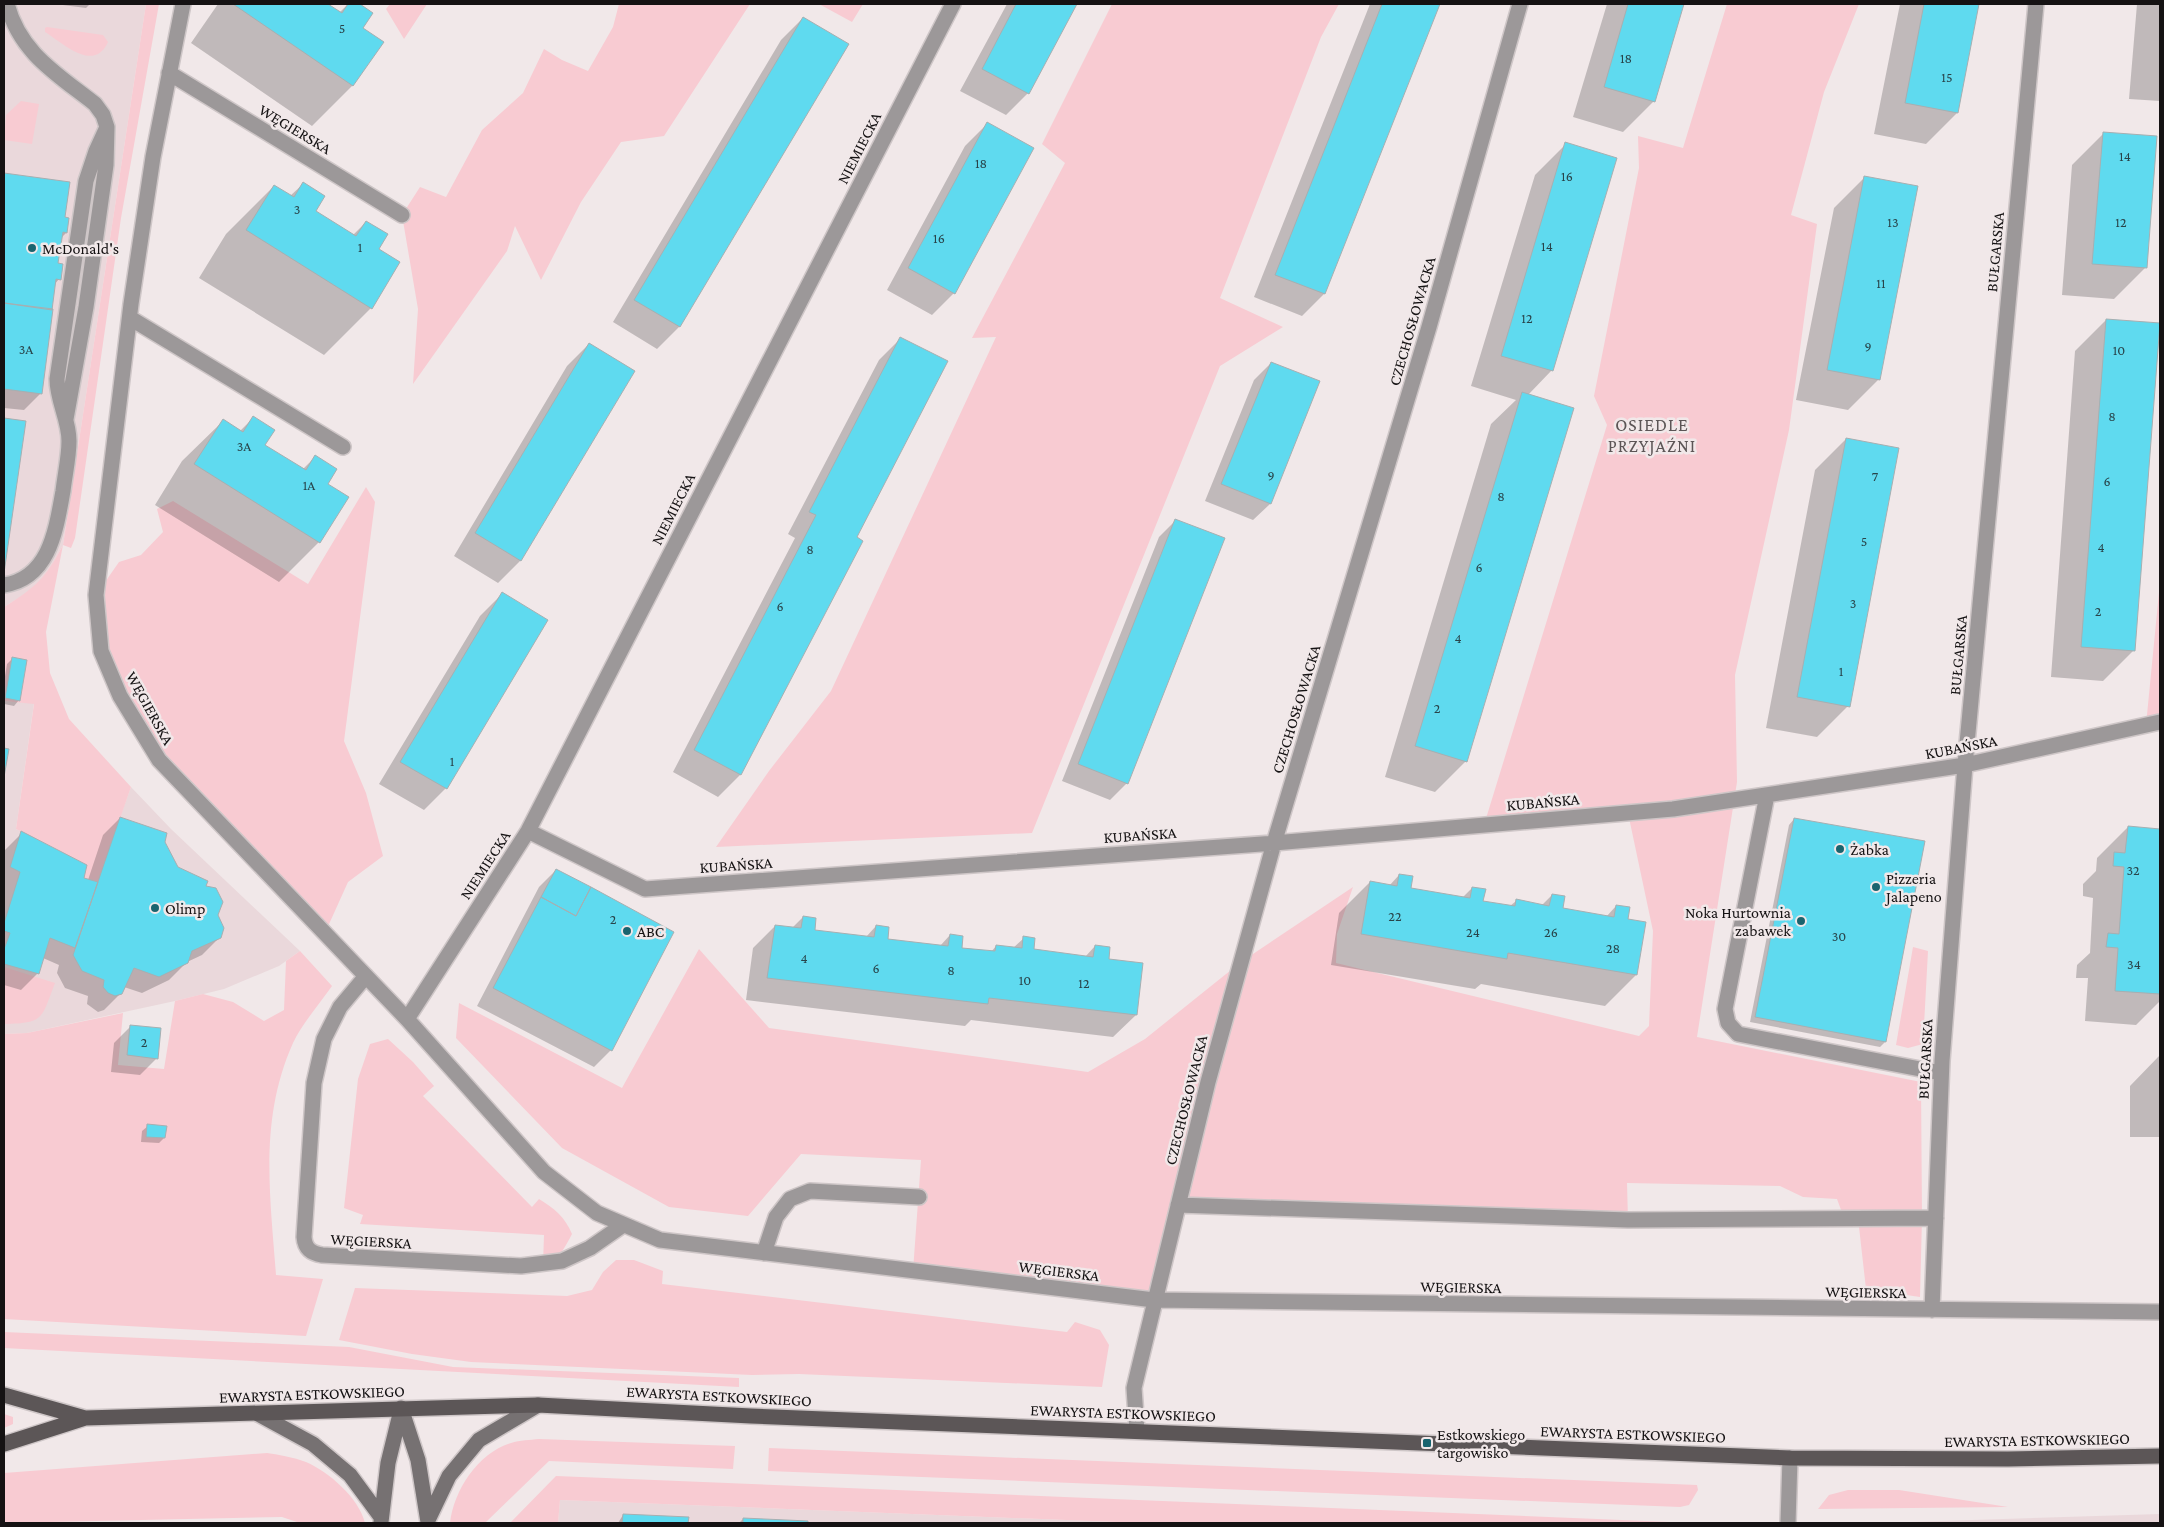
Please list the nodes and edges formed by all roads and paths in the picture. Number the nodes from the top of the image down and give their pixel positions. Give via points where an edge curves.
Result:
1 (6, 4) edge
2 (183, 4) edge
3 (953, 4) edge
4 (1520, 4) edge
5 (2036, 4) edge
6 (169, 73) junction
7 (402, 215) dead end
8 (130, 318) junction
9 (342, 447) dead end
10 (4, 585) edge
11 (2160, 722) edge
12 (1965, 765) junction
13 (1767, 795) junction
14 (528, 831) junction
15 (1274, 842) junction
16 (366, 976) junction
17 (407, 1019) junction
18 (1941, 1073) junction
19 (919, 1197) dead end
20 (1178, 1204) junction
21 (1936, 1218) junction
22 (623, 1225) junction
23 (764, 1253) junction
24 (1154, 1300) junction
25 (1932, 1310) junction
26 (2160, 1312) edge
27 (4, 1395) edge
28 (538, 1404) junction
29 (401, 1408) junction
30 (258, 1414) junction
31 (85, 1418) junction
32 (1137, 1431) junction
33 (4, 1444) edge
34 (2160, 1456) edge
35 (1790, 1458) junction
36 (381, 1520) edge
37 (428, 1522) edge
38 (1788, 1523) edge

1 - 10 street via 30,51 95,104 107,127 86,181 57,379 57,392 69,429 58,520 41,564 31,574
2 - 6 street, WĘGIERSKA
3 - 14 street, NIEMIECKA
4 - 15 street, CZECHOSŁOWACKA via 1425,342
5 - 12 street, BUŁGARSKA
6 - 7 street, WĘGIERSKA
6 - 8 street, WĘGIERSKA via 153,157
8 - 9 street
8 - 16 street, WĘGIERSKA via 96,595 101,652 120,696 159,760
11 - 12 street, KUBAŃSKA
12 - 13 street, KUBAŃSKA
12 - 18 street, BUŁGARSKA
13 - 15 street, KUBAŃSKA via 1673,810
13 - 18 street via 1725,1009 1728,1023 1738,1034
14 - 15 street, KUBAŃSKA via 645,889
14 - 17 street, NIEMIECKA
15 - 20 street, CZECHOSŁOWACKA
16 - 17 street, WĘGIERSKA
16 - 22 street, WĘGIERSKA via 340,1006 324,1039 314,1083 304,1237 308,1250 322,1256 521,1266 562,1262 590,1248
17 - 22 street, WĘGIERSKA via 544,1172 597,1214
18 - 21 street, BUŁGARSKA
19 - 23 street via 810,1191 790,1199 776,1217
20 - 21 street via 1628,1220
20 - 24 street, CZECHOSŁOWACKA
21 - 25 street, BUŁGARSKA
22 - 23 street, WĘGIERSKA via 660,1240
23 - 24 street, WĘGIERSKA
24 - 25 street, WĘGIERSKA
24 - 32 street, CZECHOSŁOWACKA via 1134,1388
25 - 26 street, WĘGIERSKA
27 - 31 main road, EWARYSTA ESTKOWSKIEGO
28 - 29 main road, EWARYSTA ESTKOWSKIEGO
28 - 32 main road, EWARYSTA ESTKOWSKIEGO via 742,1416
28 - 37 street via 479,1440 449,1476
29 - 30 main road, EWARYSTA ESTKOWSKIEGO
29 - 36 street via 388,1463
29 - 37 street via 418,1460
30 - 31 main road, EWARYSTA ESTKOWSKIEGO
30 - 36 street via 313,1444 350,1475
31 - 33 main road, EWARYSTA ESTKOWSKIEGO
32 - 35 main road, EWARYSTA ESTKOWSKIEGO
34 - 35 main road, EWARYSTA ESTKOWSKIEGO
35 - 38 street

